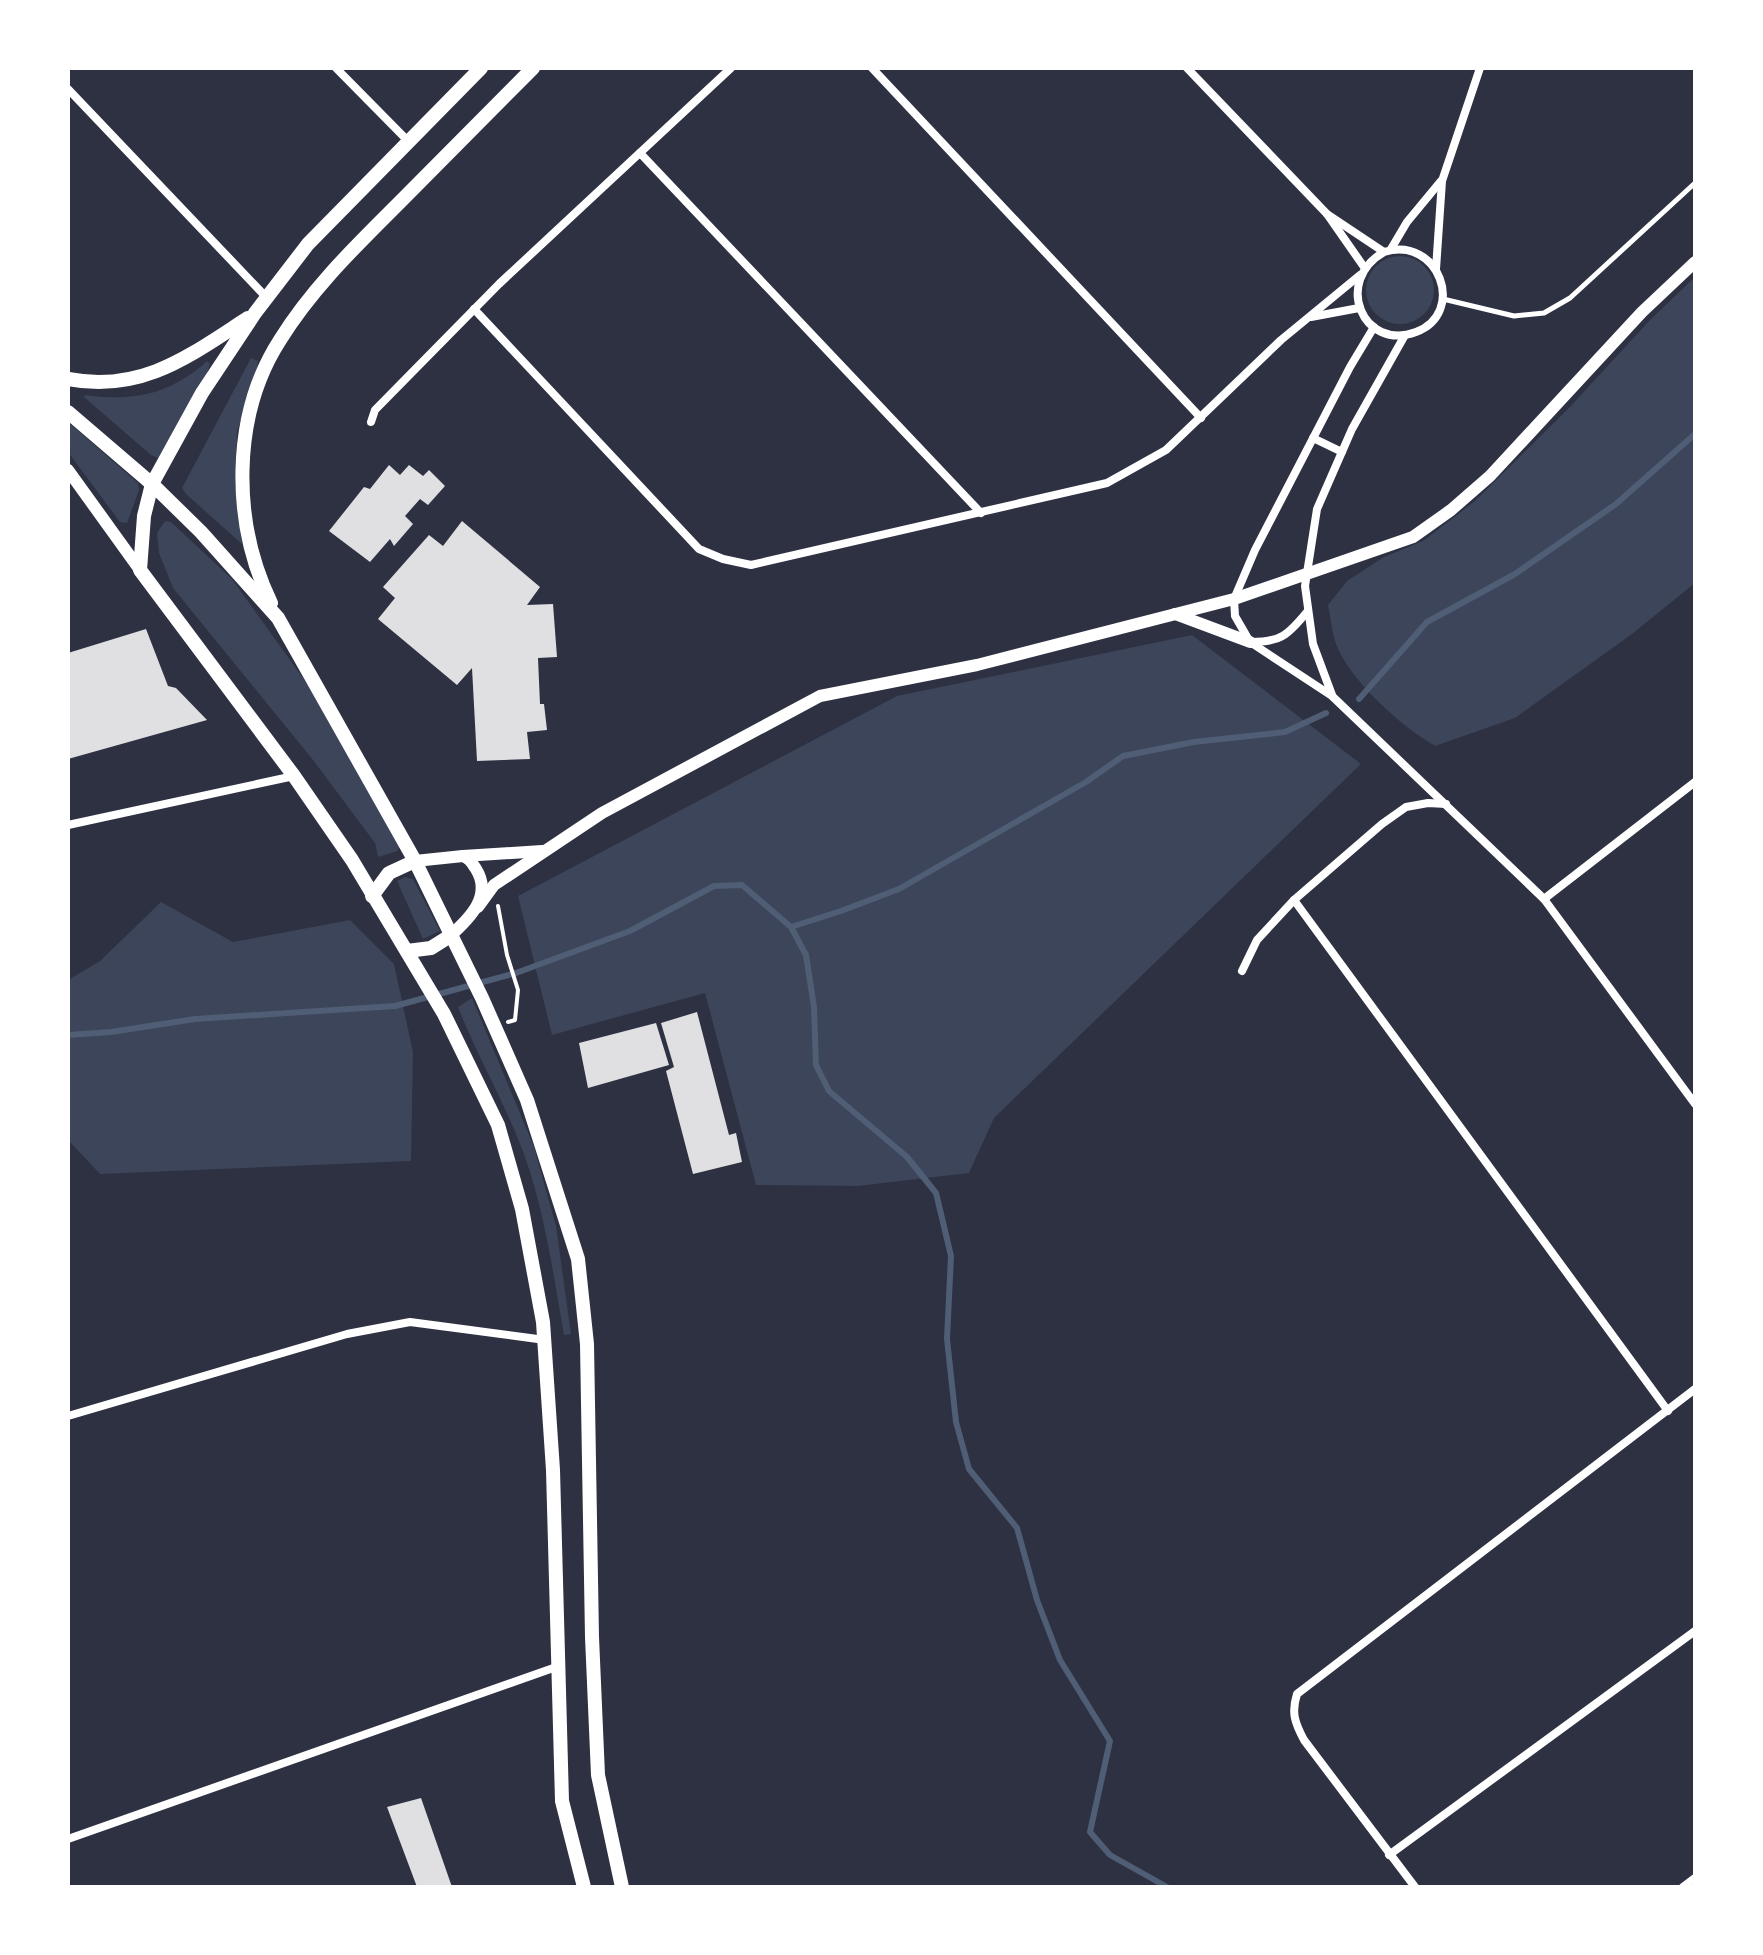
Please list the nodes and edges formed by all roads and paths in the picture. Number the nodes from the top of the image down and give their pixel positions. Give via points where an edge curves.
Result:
1 (336, 68) edge
2 (481, 68) edge
3 (533, 68) edge
4 (731, 68) edge
5 (872, 68) edge
6 (1187, 68) edge
7 (1480, 68) edge
8 (68, 89) edge
9 (409, 142) junction
10 (640, 153) junction
11 (1442, 181) junction
12 (1695, 183) edge
13 (1327, 214) junction
14 (1388, 250) junction
15 (1695, 262) edge
16 (1436, 269) junction
17 (1362, 271) junction
18 (267, 298) junction
19 (1443, 299) junction
20 (1359, 308) junction
21 (474, 309) junction
22 (255, 313) junction
23 (1307, 318) junction
24 (1374, 327) junction
25 (1405, 335) junction
26 (68, 379) edge
27 (68, 412) edge
28 (1201, 418) junction
29 (371, 422) dead end
30 (1313, 438) junction
31 (1342, 452) junction
32 (68, 470) edge
33 (152, 484) junction
34 (981, 513) junction
35 (140, 570) junction
36 (1306, 576) junction
37 (1234, 599) junction
38 (1307, 612) junction
39 (1175, 614) junction
40 (278, 618) junction
41 (1250, 642) junction
42 (1332, 696) junction
43 (294, 776) junction
44 (1695, 782) edge
45 (1447, 804) junction
46 (68, 825) edge
47 (546, 851) junction
48 (463, 856) junction
49 (415, 861) junction
50 (372, 896) junction
51 (1544, 899) junction
52 (1294, 900) junction
53 (478, 907) junction
54 (450, 936) junction
55 (407, 951) junction
56 (509, 961) dead end
57 (1242, 971) dead end
58 (495, 1026) junction
59 (1695, 1104) edge
60 (545, 1340) junction
61 (1695, 1389) edge
62 (1668, 1411) junction
63 (68, 1416) edge
64 (1695, 1631) edge
65 (559, 1665) junction
66 (68, 1839) edge
67 (1389, 1855) junction
68 (1695, 1878) edge
69 (584, 1887) edge
70 (622, 1887) edge
71 (1415, 1887) edge
72 (1683, 1887) edge

1 - 9 street
2 - 9 main road
3 - 40 main road via 336,266 269,359 248,423 242,478 253,553
4 - 10 street
5 - 28 street
6 - 13 street
7 - 11 street
8 - 18 street
9 - 18 main road via 308,244
10 - 21 street
10 - 34 street
11 - 14 street
11 - 16 street
12 - 19 lane via 1570,298 1544,313 1514,316
13 - 14 street
13 - 17 street
14 - 16 street via 1417,252
14 - 17 street
15 - 36 street via 1451,510 1413,537
16 - 19 street
17 - 20 street
17 - 23 street
18 - 22 main road
19 - 25 street via 1430,323
20 - 23 street
20 - 24 street
21 - 29 street via 375,410
21 - 34 street via 699,549 723,559 751,565
22 - 26 main road via 184,359 145,376 105,383
22 - 33 main road via 202,393
23 - 28 street
24 - 25 street
24 - 30 street
25 - 31 street
27 - 33 main road
28 - 34 street via 1166,450 1107,483
30 - 31 street
30 - 37 street
31 - 36 street via 1317,509
32 - 35 street
33 - 35 main road
33 - 40 main road
35 - 43 main road
36 - 37 street
36 - 38 street
37 - 39 street
37 - 41 street via 1235,616
38 - 41 street via 1281,638
38 - 42 street
39 - 41 street
39 - 47 street via 977,665 820,696 602,813
40 - 49 main road
41 - 42 street
42 - 45 street
43 - 46 street
43 - 50 main road
44 - 51 street
45 - 51 street
45 - 52 street via 1406,807
47 - 48 street
47 - 53 street via 494,885
48 - 49 street
48 - 53 street via 480,875
49 - 50 main road via 389,873
49 - 54 main road
50 - 55 main road
51 - 59 street
52 - 57 street via 1257,940
52 - 62 street
53 - 54 street
54 - 55 main road via 431,948
54 - 58 main road
55 - 60 main road via 498,1125 522,1209
56 - 58 path via 517,987 515,1020
58 - 70 main road via 532,1113 578,1259 588,1358 598,1775
60 - 63 street via 410,1322 347,1334
60 - 65 main road
61 - 62 street
62 - 67 street via 1297,1694 1292,1708 1304,1740
64 - 67 street
65 - 66 street
65 - 69 main road via 562,1801
67 - 71 street
68 - 72 street

